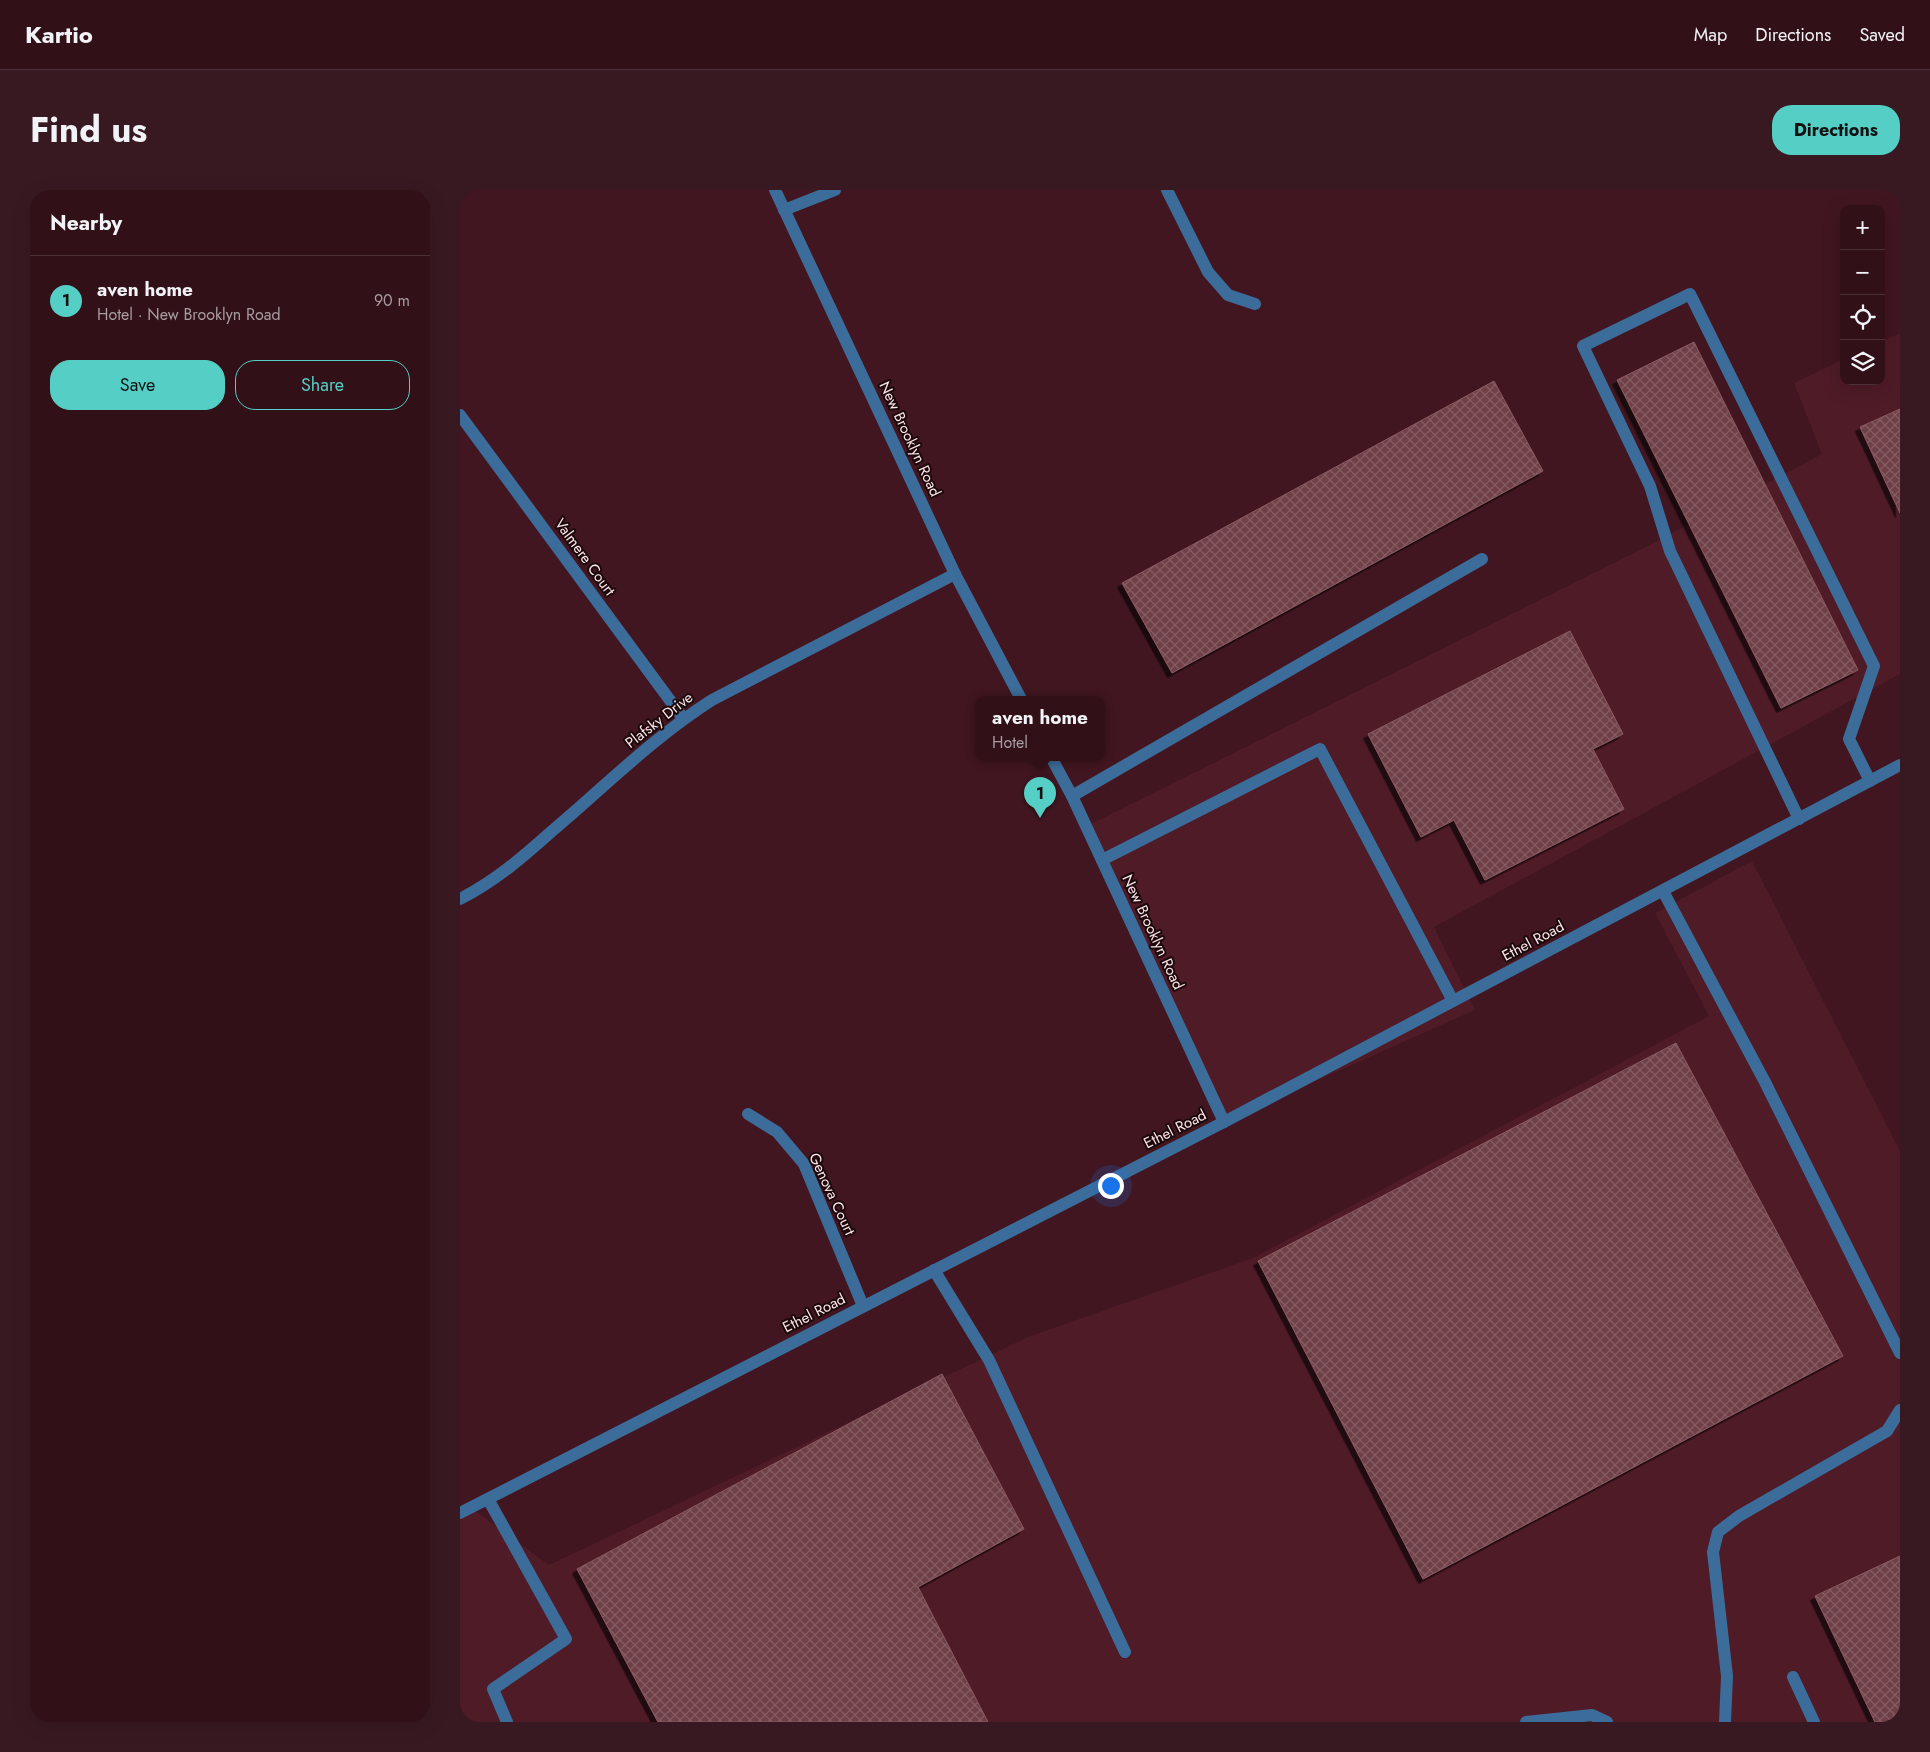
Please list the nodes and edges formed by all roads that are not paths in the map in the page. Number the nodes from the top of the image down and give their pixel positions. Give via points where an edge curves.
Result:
1 (775, 190) edge
2 (835, 190) edge
3 (1167, 190) edge
4 (784, 210) junction
5 (1255, 304) dead end
6 (460, 415) edge
7 (1482, 559) dead end
8 (955, 574) junction
9 (1019, 696) edge
10 (683, 718) junction
11 (1053, 761) edge
12 (1900, 765) edge
13 (1870, 781) junction
14 (1072, 796) junction
15 (1799, 818) junction
16 (1102, 860) junction
17 (1663, 890) junction
18 (460, 899) edge
19 (1453, 1001) junction
20 (748, 1114) dead end
21 (1224, 1122) junction
22 (934, 1270) junction
23 (863, 1306) junction
24 (1900, 1353) edge
25 (1900, 1410) edge
26 (488, 1499) junction
27 (460, 1513) edge
28 (1125, 1652) dead end
29 (1793, 1677) dead end
30 (507, 1722) edge
31 (1526, 1722) edge
32 (1607, 1722) edge
33 (1725, 1722) edge
34 (1814, 1722) edge

1 - 4 street, New Brooklyn Road
2 - 4 street
3 - 5 street via 1208,272 1228,295
4 - 8 street, New Brooklyn Road
6 - 10 street, Valmere Court
7 - 14 street
8 - 9 street, New Brooklyn Road
8 - 10 street, Plafsky Drive
10 - 18 street, Plafsky Drive via 533,848 486,886
11 - 14 street, New Brooklyn Road
12 - 13 street, Ethel Road
13 - 15 street, Ethel Road
13 - 15 street via 1849,738 1874,666 1690,294 1583,346 1650,486 1670,551
14 - 16 street, New Brooklyn Road
15 - 17 street, Ethel Road
16 - 19 street via 1320,750
16 - 21 street, New Brooklyn Road
17 - 19 street, Ethel Road
17 - 24 street via 1765,1082
19 - 21 street, Ethel Road
20 - 23 street, Genova Court via 777,1132 804,1164
21 - 22 street, Ethel Road
22 - 23 street, Ethel Road
22 - 28 street via 989,1360
23 - 26 street, Ethel Road
25 - 33 street via 1887,1431 1739,1516 1718,1532 1713,1552 1727,1676
26 - 27 street, Ethel Road
26 - 30 street via 566,1639 493,1689
29 - 34 street
31 - 32 street via 1592,1715

